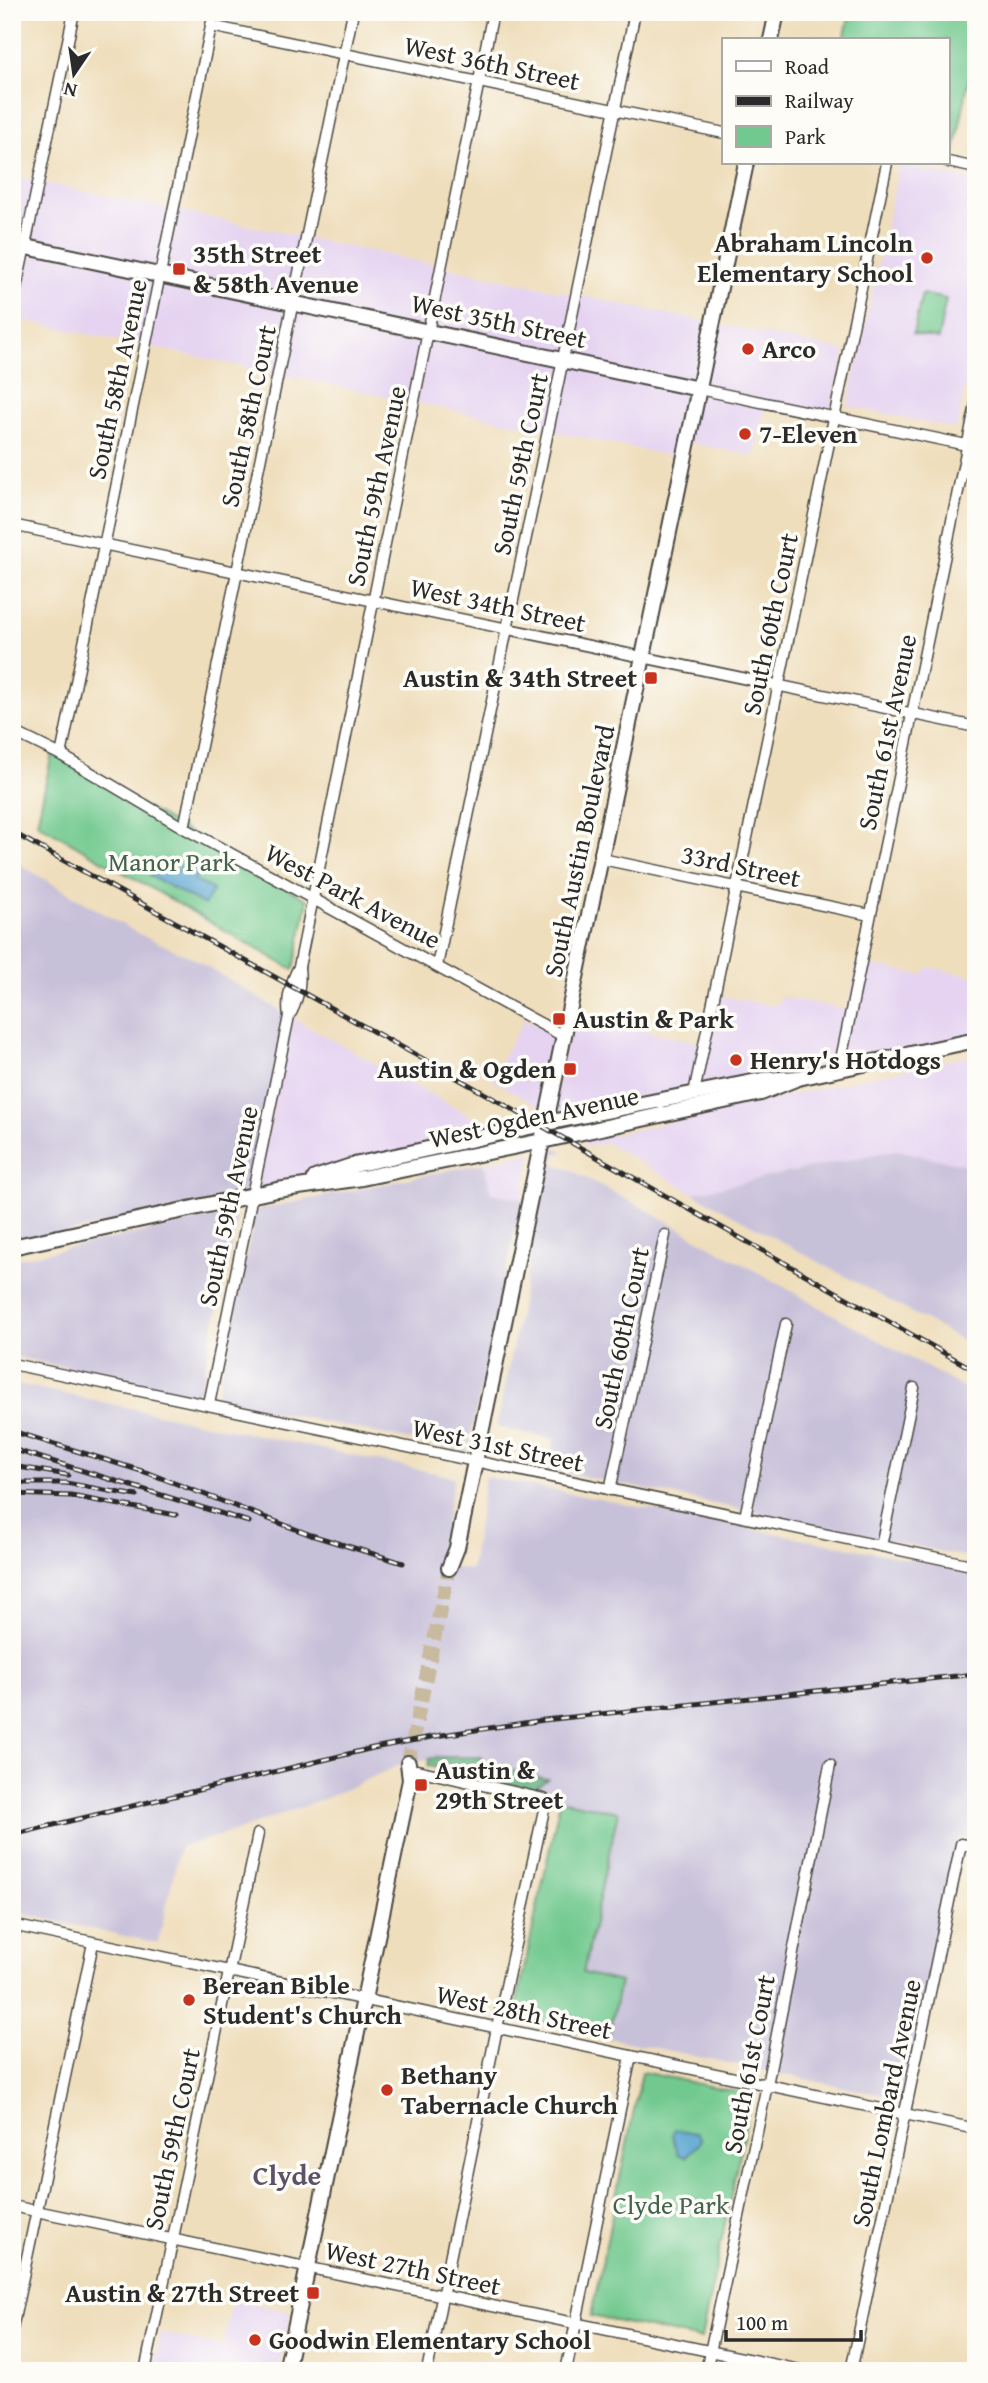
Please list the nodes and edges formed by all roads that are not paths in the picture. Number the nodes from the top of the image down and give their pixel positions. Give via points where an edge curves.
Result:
1 (74, 12) edge
2 (214, 12) edge
3 (353, 12) edge
4 (493, 12) edge
5 (635, 12) edge
6 (777, 12) edge
7 (211, 26) junction
8 (771, 38) edge
9 (345, 54) junction
10 (479, 82) junction
11 (615, 110) junction
12 (722, 133) edge
13 (950, 162) edge
14 (746, 164) edge
15 (887, 164) edge
16 (976, 168) edge
17 (19, 245) edge
18 (160, 275) junction
19 (293, 303) junction
20 (12, 308) edge
21 (429, 332) junction
22 (563, 360) junction
23 (699, 388) junction
24 (976, 404) edge
25 (834, 417) junction
26 (972, 446) edge
27 (12, 524) edge
28 (104, 544) junction
29 (237, 572) junction
30 (374, 601) junction
31 (507, 629) junction
32 (644, 657) junction
33 (778, 686) junction
34 (912, 714) junction
35 (976, 727) edge
36 (12, 731) edge
37 (61, 755) junction
38 (184, 828) junction
39 (603, 859) junction
40 (737, 887) junction
41 (313, 898) junction
42 (870, 915) junction
43 (437, 966) junction
44 (565, 1037) junction
45 (976, 1040) edge
46 (839, 1069) junction
47 (798, 1078) junction
48 (694, 1093) junction
49 (546, 1124) junction
50 (542, 1141) junction
51 (277, 1189) junction
52 (251, 1195) junction
53 (665, 1236) dead end
54 (12, 1247) edge
55 (786, 1324) dead end
56 (12, 1364) edge
57 (914, 1388) dead end
58 (209, 1405) junction
59 (475, 1462) junction
60 (610, 1490) junction
61 (745, 1517) junction
62 (881, 1546) junction
63 (976, 1566) edge
64 (453, 1569) tunnel mouth
65 (830, 1765) dead end
66 (413, 1769) joint
67 (258, 1834) dead end
68 (976, 1847) edge
69 (12, 1925) edge
70 (93, 1943) junction
71 (229, 1971) junction
72 (363, 2000) junction
73 (497, 2028) junction
74 (631, 2056) junction
75 (767, 2085) junction
76 (905, 2115) junction
77 (976, 2129) edge
78 (12, 2206) edge
79 (37, 2212) junction
80 (173, 2240) junction
81 (307, 2268) junction
82 (443, 2296) junction
83 (576, 2323) junction
84 (12, 2329) edge
85 (710, 2351) junction
86 (145, 2371) edge
87 (286, 2371) edge
88 (427, 2371) edge
89 (566, 2371) edge
90 (706, 2371) edge
91 (805, 2371) edge
92 (851, 2371) edge

1 - 17 street
2 - 7 street, South 58th Avenue
3 - 9 street, South 58th Court
4 - 10 street, South 59th Avenue
5 - 11 street, South 59th Court
6 - 8 street
7 - 9 street, West 36th Street
7 - 18 street, South 58th Avenue
9 - 10 street, West 36th Street
9 - 19 street, South 58th Court
10 - 11 street, West 36th Street
10 - 21 street, South 59th Avenue
11 - 12 street, West 36th Street
11 - 22 street, South 59th Court
13 - 16 street
14 - 23 street, South Austin Boulevard
15 - 25 street, South 60th Court
17 - 18 street, West 35th Street
17 - 20 street
18 - 19 street, West 35th Street
18 - 28 street, South 58th Avenue
19 - 21 street, West 35th Street
19 - 29 street, South 58th Court
21 - 22 street, West 35th Street
21 - 30 street, South 59th Avenue
22 - 23 street, West 35th Street
22 - 31 street, South 59th Court
23 - 25 street, West 35th Street
23 - 32 street, South Austin Boulevard
24 - 26 street, South 61st Avenue
25 - 26 street, West 35th Street
25 - 33 street, South 60th Court
26 - 34 street, South 61st Avenue
27 - 28 street, West 34th Street
28 - 29 street, West 34th Street
28 - 37 street, South 58th Avenue
29 - 30 street, West 34th Street
29 - 38 street, South 58th Court
30 - 31 street, West 34th Street
30 - 41 street, South 59th Avenue
31 - 32 street, West 34th Street
31 - 43 street, South 59th Court
32 - 33 street, West 34th Street
32 - 39 street, South Austin Boulevard
33 - 34 street, West 34th Street
33 - 40 street, South 60th Court
34 - 35 street, West 34th Street
34 - 42 street, South 61st Avenue
36 - 37 street, West Park Avenue
37 - 38 street, West Park Avenue
38 - 41 street, West Park Avenue
39 - 40 street, 33rd Street
39 - 44 street, South Austin Boulevard
40 - 42 street, 33rd Street
40 - 48 street, South 60th Court
41 - 43 street, West Park Avenue
41 - 52 street, South 59th Avenue via 299,988
42 - 46 street, South 61st Avenue
43 - 44 street, West Park Avenue
44 - 49 street, South Austin Boulevard
45 - 46 street, West Ogden Avenue
46 - 47 street, West Ogden Avenue
47 - 48 street, West Ogden Avenue
47 - 50 street, West Ogden Avenue via 761,1093
48 - 49 street, West Ogden Avenue
49 - 50 street, South Austin Boulevard
49 - 51 street, West Ogden Avenue via 354,1165
50 - 51 street, West Ogden Avenue via 362,1178
50 - 59 street, South Austin Boulevard
51 - 52 street, West Ogden Avenue
52 - 54 street, West Ogden Avenue
52 - 58 street, South 59th Avenue
53 - 60 street, South 60th Court
55 - 61 street
56 - 58 street, West 31st Street
57 - 62 street
58 - 59 street, West 31st Street
59 - 60 street, West 31st Street
59 - 64 street, South Austin Boulevard
60 - 61 street, West 31st Street
61 - 62 street, West 31st Street
62 - 63 street, West 31st Street
65 - 75 street, South 61st Court
66 - 72 street
66 - 73 street via 544,1799
67 - 71 street, South 59th Court
68 - 76 street, South Lombard Avenue via 961,1844
69 - 70 street, West 28th Street
70 - 71 street, West 28th Street
70 - 79 street
71 - 72 street, West 28th Street
71 - 80 street, South 59th Court
72 - 73 street, West 28th Street
72 - 81 street
73 - 74 street, West 28th Street
73 - 82 street
74 - 75 street, West 28th Street
74 - 83 street
75 - 76 street, West 28th Street
75 - 85 street, South 61st Court
76 - 77 street, West 28th Street
76 - 92 street, South Lombard Avenue
78 - 79 street, West 27th Street
79 - 80 street, West 27th Street
79 - 84 street
80 - 81 street, West 27th Street
80 - 86 street, South 59th Court
81 - 82 street, West 27th Street
81 - 87 street
82 - 83 street, West 27th Street
82 - 88 street
83 - 85 street, West 27th Street
83 - 89 street
85 - 90 street, South 61st Court
85 - 91 street, West 27th Street

